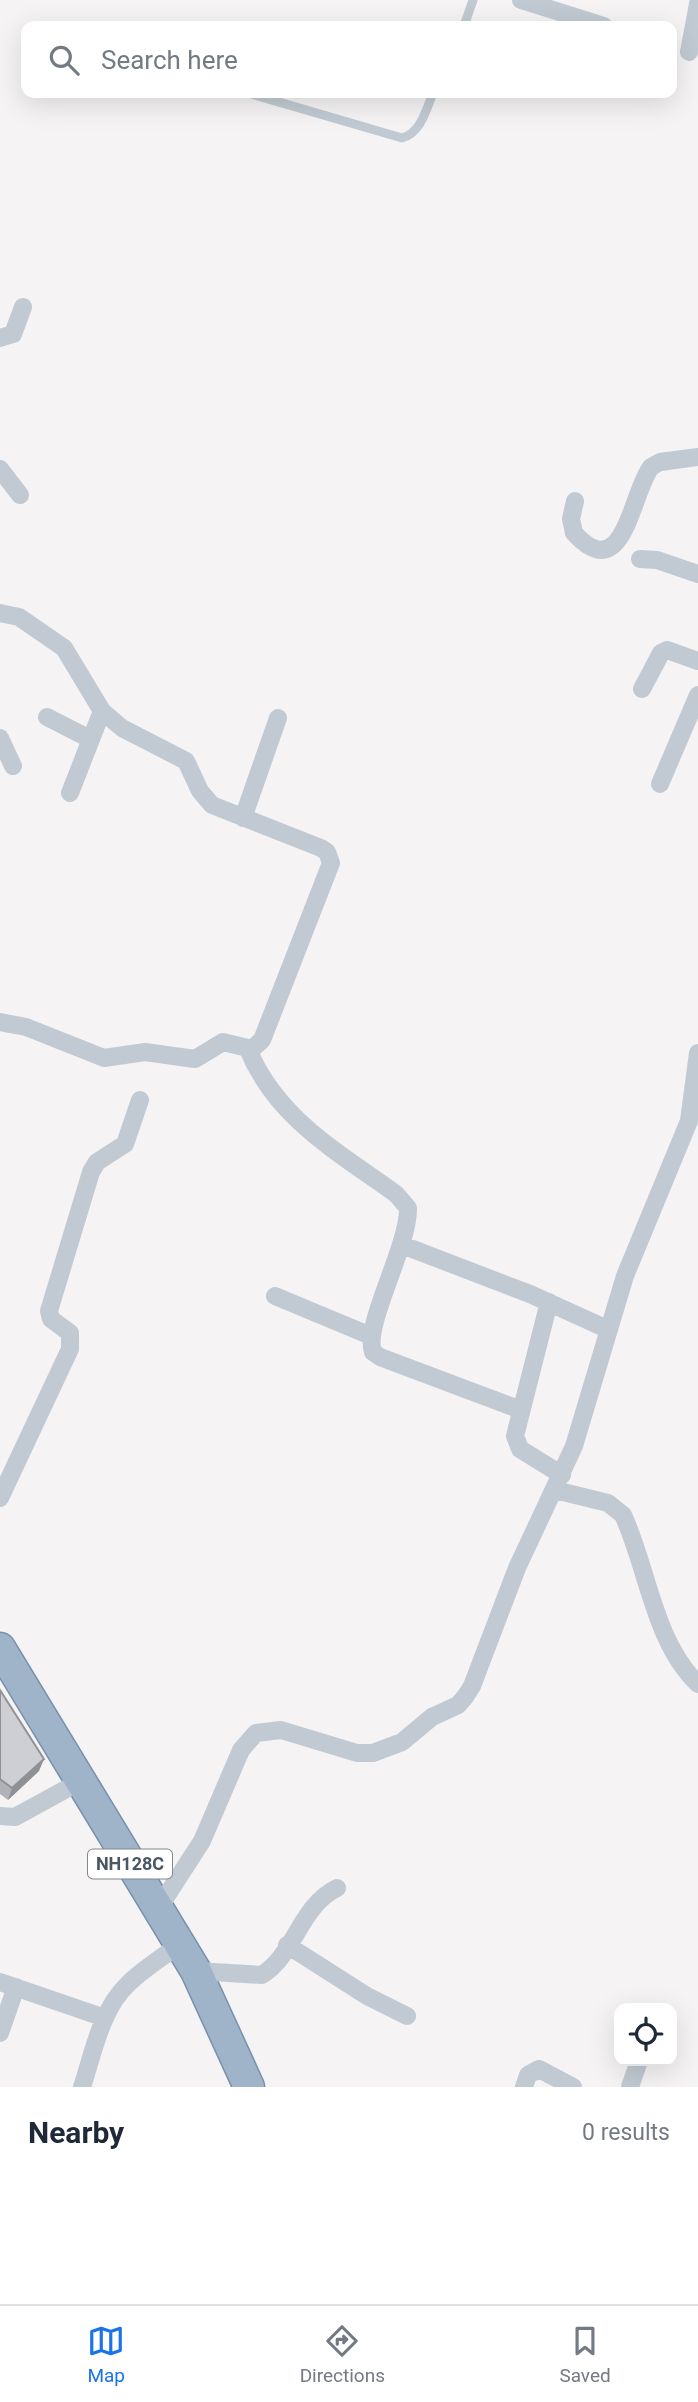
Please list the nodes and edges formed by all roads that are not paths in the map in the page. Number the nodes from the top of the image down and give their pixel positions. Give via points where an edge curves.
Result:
1 (473, 0) edge
2 (521, 0) edge
3 (698, 5) edge
4 (466, 21) edge
5 (588, 21) edge
6 (686, 51) edge
7 (265, 98) edge
8 (431, 98) edge
9 (23, 307) dead end
10 (0, 338) edge
11 (698, 457) edge
12 (0, 469) edge
13 (20, 495) dead end
14 (575, 501) dead end
15 (640, 559) dead end
16 (698, 574) edge
17 (0, 613) edge
18 (698, 661) edge
19 (642, 689) dead end
20 (698, 695) edge
21 (102, 711) junction
22 (47, 717) dead end
23 (278, 718) dead end
24 (0, 738) edge
25 (90, 739) junction
26 (13, 766) dead end
27 (660, 784) dead end
28 (69, 793) dead end
29 (243, 818) junction
30 (0, 1022) edge
31 (248, 1049) junction
32 (698, 1053) edge
33 (140, 1100) dead end
34 (402, 1245) junction
35 (275, 1296) dead end
36 (549, 1302) junction
37 (607, 1329) junction
38 (371, 1336) junction
39 (521, 1410) junction
40 (558, 1482) junction
41 (0, 1498) edge
42 (0, 1648) edge
43 (698, 1684) edge
44 (79, 1782) junction
45 (0, 1816) edge
46 (337, 1888) dead end
47 (158, 1909) junction
48 (180, 1944) junction
49 (287, 1945) junction
50 (196, 1971) junction
51 (8, 1985) edge
52 (407, 2016) dead end
53 (105, 2018) junction
54 (0, 2033) edge
55 (637, 2066) edge
56 (82, 2087) edge
57 (248, 2087) edge
58 (524, 2087) edge
59 (573, 2087) edge
60 (630, 2087) edge

1 - 4 lane
2 - 5 street
3 - 6 street
7 - 8 lane via 402,138 416,130
9 - 10 street via 13,334
11 - 14 street via 651,467 620,539 609,548 597,549 574,533
12 - 13 street
15 - 16 street
17 - 21 street via 19,617 64,648
18 - 19 street via 667,650 661,653
20 - 27 street
21 - 25 street
21 - 29 street via 131,734 186,761 204,797
22 - 25 street
23 - 29 street
24 - 26 street
25 - 28 street
29 - 31 street via 321,848 331,863 262,1040
30 - 31 street via 26,1027 104,1058 145,1052 195,1059 223,1042
31 - 34 street via 287,1112 404,1202 408,1216
32 - 37 street via 689,1121
33 - 41 street via 125,1144 97,1162 86,1183 49,1311 51,1319 69,1333 69,1349
34 - 36 street
34 - 38 street
35 - 38 street
36 - 37 street
36 - 39 street
37 - 40 street via 586,1412
38 - 39 street via 371,1345 380,1357
39 - 40 street via 516,1445
40 - 43 street via 608,1503 623,1515 668,1639 678,1661
40 - 47 street via 517,1568 472,1686 458,1705 432,1717 401,1742 373,1753 357,1753 281,1730 256,1733 241,1750 202,1841
42 - 44 highway, NH128C
44 - 45 street via 15,1817
44 - 47 highway, NH128C
46 - 49 street via 319,1899
47 - 48 highway, NH128C
48 - 50 highway, NH128C
48 - 53 street via 127,1984
49 - 50 street via 262,1975
49 - 52 street
50 - 57 highway, NH128C
51 - 53 street
51 - 54 street
53 - 56 street
55 - 60 street
58 - 59 street via 528,2075 539,2069

